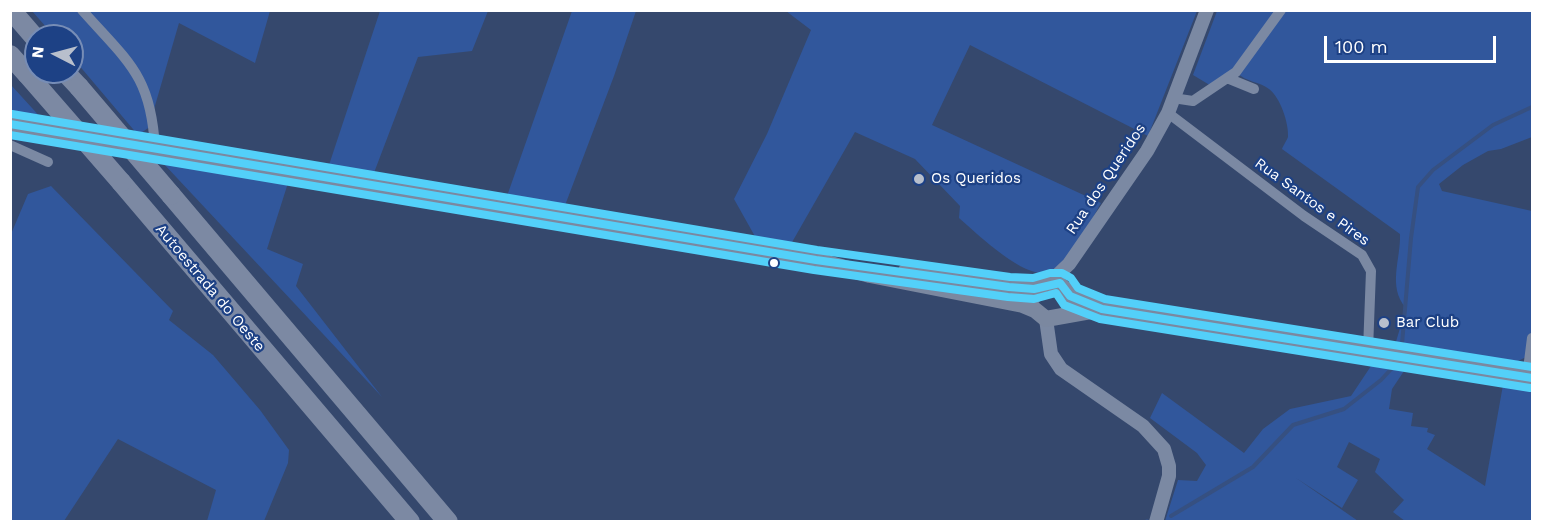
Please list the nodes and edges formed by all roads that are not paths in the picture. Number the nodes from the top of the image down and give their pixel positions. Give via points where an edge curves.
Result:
1 (11, 10) edge
2 (82, 10) edge
3 (1207, 10) edge
4 (1281, 10) edge
5 (24, 25) edge
6 (10, 55) edge
7 (1227, 78) junction
8 (76, 84) edge
9 (1254, 88) dead end
10 (1173, 98) junction
11 (1168, 113) junction
12 (10, 124) edge
13 (10, 145) edge
14 (155, 148) junction
15 (48, 162) dead end
16 (1069, 264) junction
17 (949, 285) junction
18 (1044, 285) junction
19 (1068, 292) junction
20 (1102, 309) junction
21 (1052, 315) junction
22 (1533, 338) edge
23 (1368, 350) junction
24 (1530, 377) edge
25 (410, 522) edge
26 (448, 522) edge
27 (1156, 522) edge

1 - 5 highway
2 - 14 street via 138,74 148,94
3 - 10 street, Rua dos Queridos
4 - 7 street via 1243,63
6 - 25 highway, Autoestrada do Oeste, bridge
7 - 9 street
7 - 10 street via 1193,101
8 - 26 highway, Autoestrada do Oeste, bridge
10 - 11 street, Rua dos Queridos
11 - 16 street, Rua dos Queridos via 1147,152
11 - 23 street, Rua Santos e Pires via 1362,255 1371,271
12 - 14 main road
13 - 15 street
14 - 17 main road via 816,260 871,265
16 - 18 street, Rua dos Queridos
16 - 19 street, Rua dos Queridos
17 - 18 main road
17 - 21 main road
18 - 19 main road
18 - 21 main road via 1033,298
19 - 20 main road
19 - 21 main road via 1071,302
20 - 21 main road
20 - 23 main road
21 - 27 street via 1049,346 1061,369 1143,426 1164,449 1169,476
22 - 24 street
23 - 24 main road

